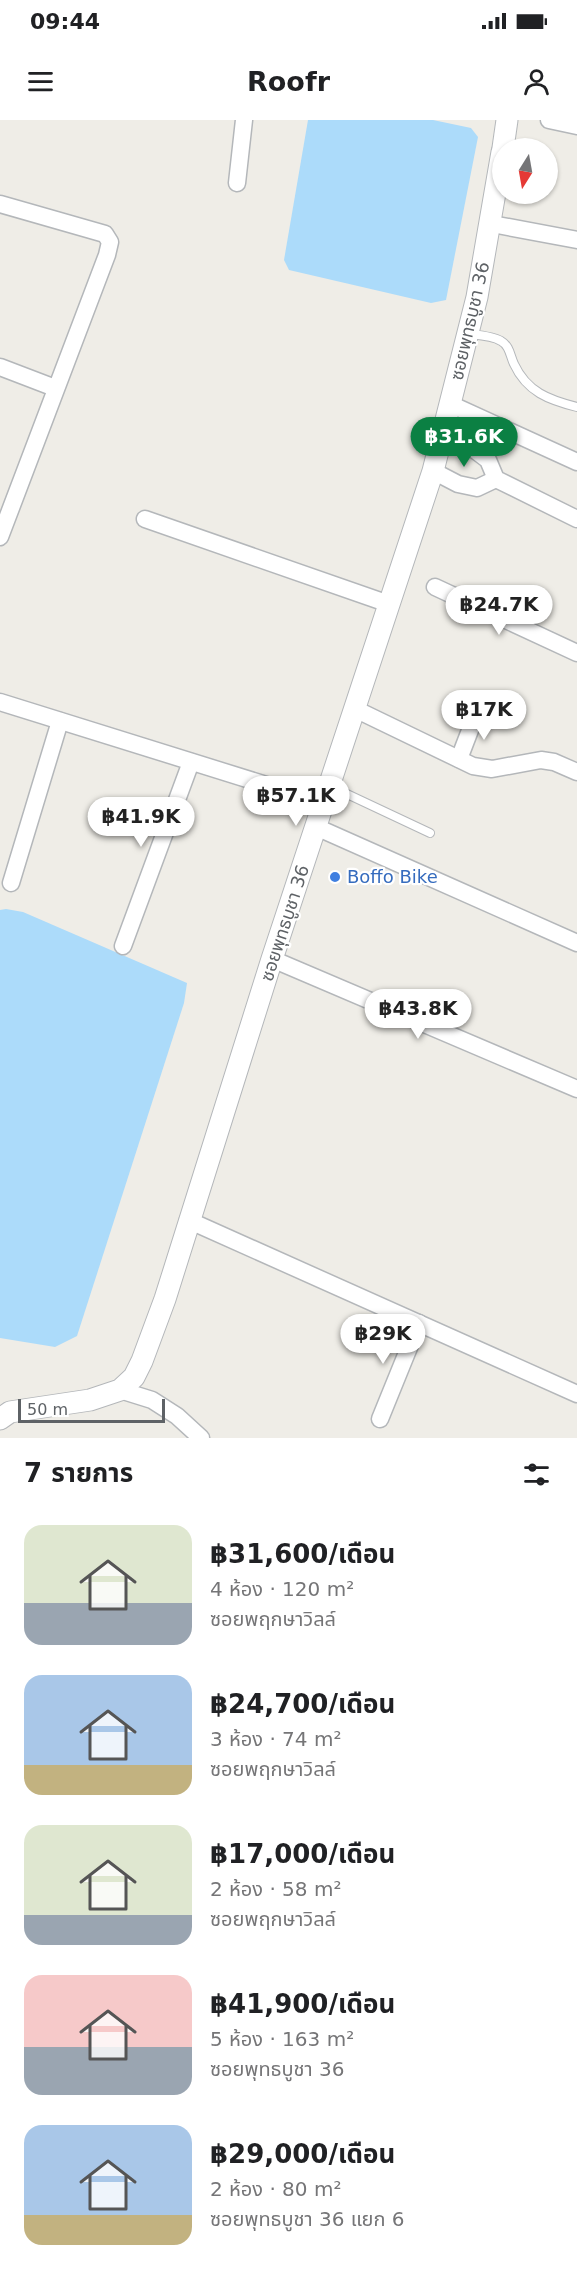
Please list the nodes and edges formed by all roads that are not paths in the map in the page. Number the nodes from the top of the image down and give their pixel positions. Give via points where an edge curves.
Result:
1 (244, 120) edge
2 (507, 120) edge
3 (549, 120) edge
4 (577, 126) edge
5 (505, 138) edge
6 (237, 183) dead end
7 (0, 204) edge
8 (495, 204) edge
9 (492, 224) junction
10 (577, 240) edge
11 (468, 334) junction
12 (0, 367) edge
13 (55, 388) junction
14 (450, 404) junction
15 (577, 407) edge
16 (442, 436) junction
17 (577, 462) edge
18 (433, 471) junction
19 (496, 479) junction
20 (4, 514) edge
21 (145, 519) dead end
22 (577, 519) edge
23 (0, 537) edge
24 (435, 587) dead end
25 (389, 604) junction
26 (577, 653) edge
27 (0, 702) edge
28 (355, 709) junction
29 (477, 712) dead end
30 (60, 721) junction
31 (459, 759) junction
32 (191, 762) junction
33 (577, 772) edge
34 (327, 795) junction
35 (316, 827) junction
36 (430, 832) dead end
37 (11, 883) dead end
38 (577, 943) edge
39 (123, 946) dead end
40 (273, 959) junction
41 (577, 1089) edge
42 (188, 1220) junction
43 (419, 1323) junction
44 (120, 1390) junction
45 (577, 1394) edge
46 (3, 1411) edge
47 (380, 1419) dead end
48 (201, 1438) edge

1 - 6 street
2 - 5 street, ซอยพุทธบูชา 36
3 - 4 street
7 - 13 street via 105,234 110,242
8 - 9 street, ซอยพุทธบูชา 36
9 - 10 street
9 - 11 street, ซอยพุทธบูชา 36
11 - 14 street, ซอยพุทธบูชา 36
11 - 15 lane via 500,340 510,350 528,387
12 - 13 street
13 - 20 street
14 - 16 street, ซอยพุทธบูชา 36
14 - 17 street
16 - 18 street, ซอยพุทธบูชา 36
16 - 19 street via 472,448 488,460
18 - 19 street via 458,484 477,488
18 - 25 street, ซอยพุทธบูชา 36
19 - 22 street
20 - 23 street
21 - 25 street
24 - 26 street
25 - 28 street, ซอยพุทธบูชา 36
27 - 30 street
28 - 31 street
28 - 34 street, ซอยพุทธบูชา 36
29 - 31 street
30 - 32 street
30 - 37 street
31 - 33 street via 492,769 541,760
32 - 34 street
32 - 39 street
34 - 35 street, ซอยพุทธบูชา 36
34 - 36 lane
35 - 38 street
35 - 40 street, ซอยพุทธบูชา 36
40 - 41 street
40 - 42 street, ซอยพุทธบูชา 36
42 - 43 street
42 - 44 street, ซอยพุทธบูชา 36 via 142,1361 134,1377
43 - 45 street
43 - 47 street
44 - 46 street via 90,1400
44 - 48 street via 152,1400

